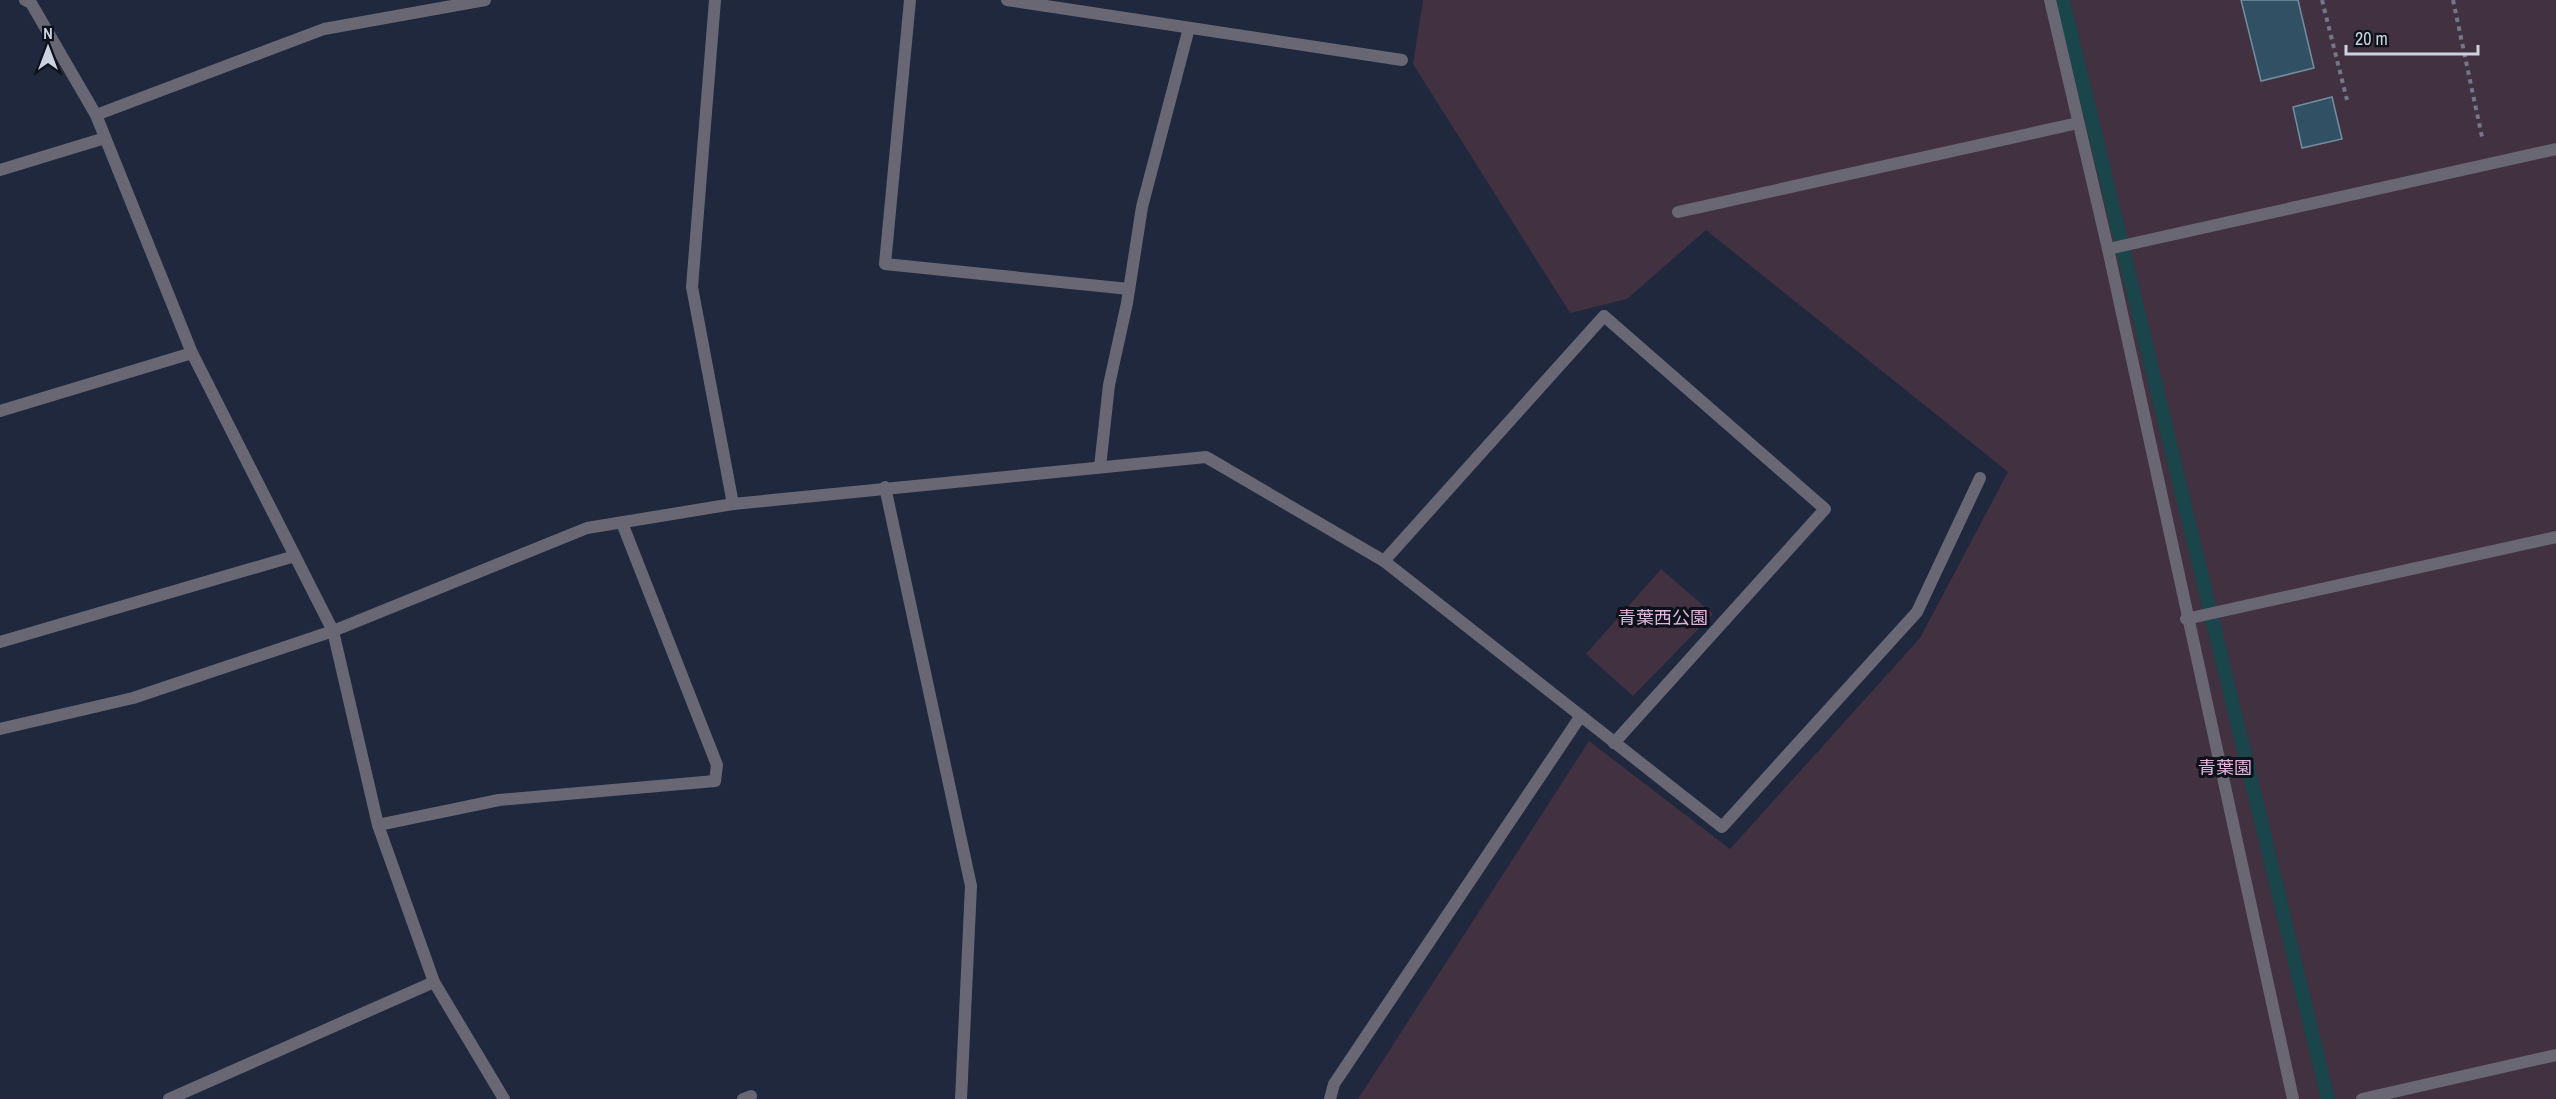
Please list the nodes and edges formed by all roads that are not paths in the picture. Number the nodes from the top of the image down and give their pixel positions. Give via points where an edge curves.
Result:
1 (26, 0) edge
2 (485, 0) edge
3 (715, 0) edge
4 (910, 0) edge
5 (1007, 0) edge
6 (2050, 0) edge
7 (1189, 28) junction
8 (1402, 60) dead end
9 (96, 115) junction
10 (2078, 123) junction
11 (105, 138) junction
12 (2556, 149) edge
13 (0, 170) edge
14 (1678, 213) dead end
15 (2108, 249) junction
16 (1129, 289) junction
17 (192, 353) junction
18 (0, 411) edge
19 (1100, 467) junction
20 (1980, 478) dead end
21 (885, 487) junction
22 (733, 504) junction
23 (621, 523) junction
24 (2556, 537) edge
25 (295, 556) junction
26 (1384, 561) junction
27 (2186, 619) junction
28 (333, 631) junction
29 (0, 642) edge
30 (1580, 717) junction
31 (0, 729) edge
32 (1614, 743) junction
33 (378, 825) junction
34 (434, 982) junction
35 (2556, 1054) edge
36 (170, 1099) edge
37 (504, 1099) edge
38 (961, 1099) edge
39 (1330, 1099) edge
40 (2293, 1099) edge
41 (2362, 1099) edge

1 - 9 street
2 - 9 street via 324,28
3 - 22 street via 692,287
4 - 16 street via 885,264
5 - 7 street
6 - 10 street
7 - 8 street
7 - 16 street via 1142,207
9 - 11 street
10 - 14 street
10 - 15 street
11 - 13 street
11 - 17 street
12 - 15 street
15 - 27 street
16 - 19 street via 1109,386
17 - 18 street
17 - 25 street
19 - 21 street
19 - 26 street via 1206,457
20 - 32 street via 1917,612 1722,827
21 - 22 street
21 - 38 street via 971,886
22 - 23 street
23 - 28 street via 587,528
23 - 33 street via 717,765 715,781 499,800
24 - 27 street
25 - 28 street
25 - 29 street
26 - 30 street
26 - 32 street via 1604,316 1825,509
27 - 40 street
28 - 31 street via 133,698
28 - 33 street
30 - 32 street
30 - 39 street via 1334,1084
33 - 34 street
34 - 36 street
34 - 37 street
35 - 41 street

